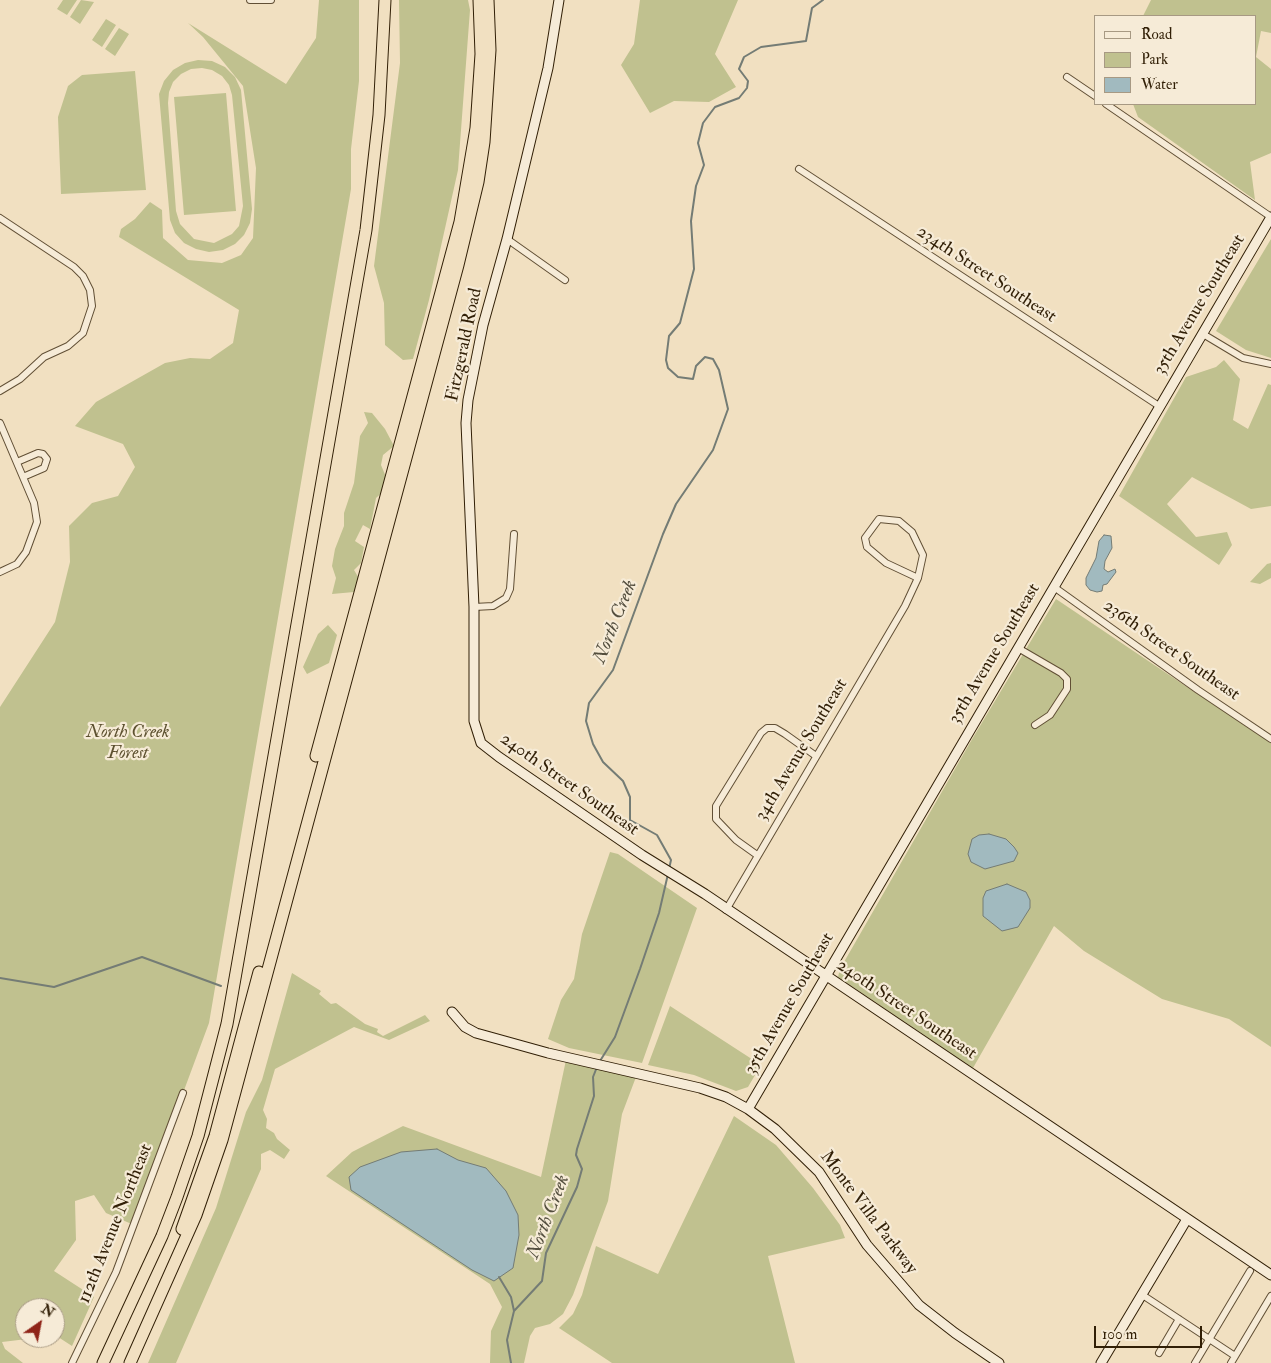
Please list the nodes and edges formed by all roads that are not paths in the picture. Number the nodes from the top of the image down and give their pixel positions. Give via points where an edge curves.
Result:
1 (250, 0) edge
2 (271, 0) edge
3 (385, 0) edge
4 (479, 0) edge
5 (488, 0) edge
6 (559, 0) edge
7 (384, 20) junction
8 (1067, 77) dead end
9 (1094, 95) edge
10 (1107, 105) edge
11 (799, 169) dead end
12 (1271, 217) edge
13 (0, 218) edge
14 (507, 239) junction
15 (452, 252) junction
16 (458, 265) junction
17 (565, 280) dead end
18 (1203, 334) junction
19 (1271, 364) edge
20 (0, 391) edge
21 (1158, 406) junction
22 (0, 423) edge
23 (16, 462) junction
24 (23, 477) junction
25 (514, 534) dead end
26 (0, 572) edge
27 (918, 578) junction
28 (1054, 587) junction
29 (474, 606) junction
30 (1018, 648) junction
31 (1035, 725) dead end
32 (476, 734) joint
33 (1271, 739) edge
34 (816, 756) junction
35 (302, 838) junction
36 (292, 846) junction
37 (757, 855) junction
38 (726, 910) junction
39 (825, 975) junction
40 (452, 1012) dead end
41 (183, 1094) dead end
42 (748, 1108) junction
43 (1187, 1219) junction
44 (1250, 1271) dead end
45 (1271, 1275) edge
46 (1141, 1294) junction
47 (1271, 1296) edge
48 (1179, 1319) junction
49 (1210, 1340) junction
50 (1159, 1354) dead end
51 (1233, 1360) edge
52 (72, 1363) edge
53 (103, 1363) edge
54 (109, 1363) edge
55 (121, 1363) edge
56 (131, 1363) edge
57 (999, 1363) edge
58 (1101, 1363) edge
59 (1195, 1363) edge

1 - 2 street
3 - 7 highway
4 - 15 highway via 481,54 476,128
5 - 16 highway via 490,50 484,142
6 - 14 street, Fitzgerald Road via 548,68
7 - 53 highway via 379,115 366,230 227,1024 206,1108 177,1197
7 - 54 highway via 390,40 374,212 231,1031 204,1134 185,1191
8 - 9 street
10 - 12 street
11 - 21 street, 234th Street Southeast
12 - 18 street, 35th Avenue Southeast
13 - 20 street via 74,267 90,290 92,306 83,333 68,346 44,357
14 - 17 street
14 - 29 street, Fitzgerald Road via 483,325 468,400 466,423
15 - 16 highway
15 - 36 highway
16 - 35 highway
18 - 19 street via 1243,358
18 - 21 street, 35th Avenue Southeast
21 - 28 street, 35th Avenue Southeast
22 - 23 street
23 - 24 street
23 - 24 street via 38,453 47,458 44,468
24 - 26 street via 34,503 37,522 33,538 18,564
25 - 29 street via 510,589 506,598 493,606
27 - 27 street, 34th Avenue Southeast via 923,555 912,532 899,521 879,519 865,538 867,547 886,562
27 - 34 street, 34th Avenue Southeast via 905,606
28 - 30 street, 35th Avenue Southeast
28 - 33 street, 236th Street Southeast
29 - 32 street, Fitzgerald Road
30 - 31 street via 1066,679 1067,689 1050,715
30 - 39 street, 35th Avenue Southeast
32 - 38 street, 240th Street Southeast via 493,754
34 - 37 street, 34th Avenue Southeast
34 - 37 street via 775,728 767,728 716,806 716,819 736,840
35 - 36 highway
35 - 56 highway via 222,1140 196,1215
36 - 55 highway via 206,1164 180,1234
37 - 38 street, 34th Avenue Southeast
38 - 39 street, 240th Street Southeast
39 - 42 street, 35th Avenue Southeast
39 - 43 street, 240th Street Southeast
40 - 42 street, Monte Villa Parkway via 465,1027 476,1033 700,1088
41 - 52 street, 112th Avenue Northeast via 116,1272
42 - 57 street, Monte Villa Parkway via 782,1135 819,1172 867,1244 914,1300 954,1333
43 - 45 street, 240th Street Southeast
43 - 46 street
44 - 49 street
46 - 48 street
46 - 58 street
47 - 51 street
48 - 49 street
48 - 50 street
49 - 51 street
49 - 59 street

